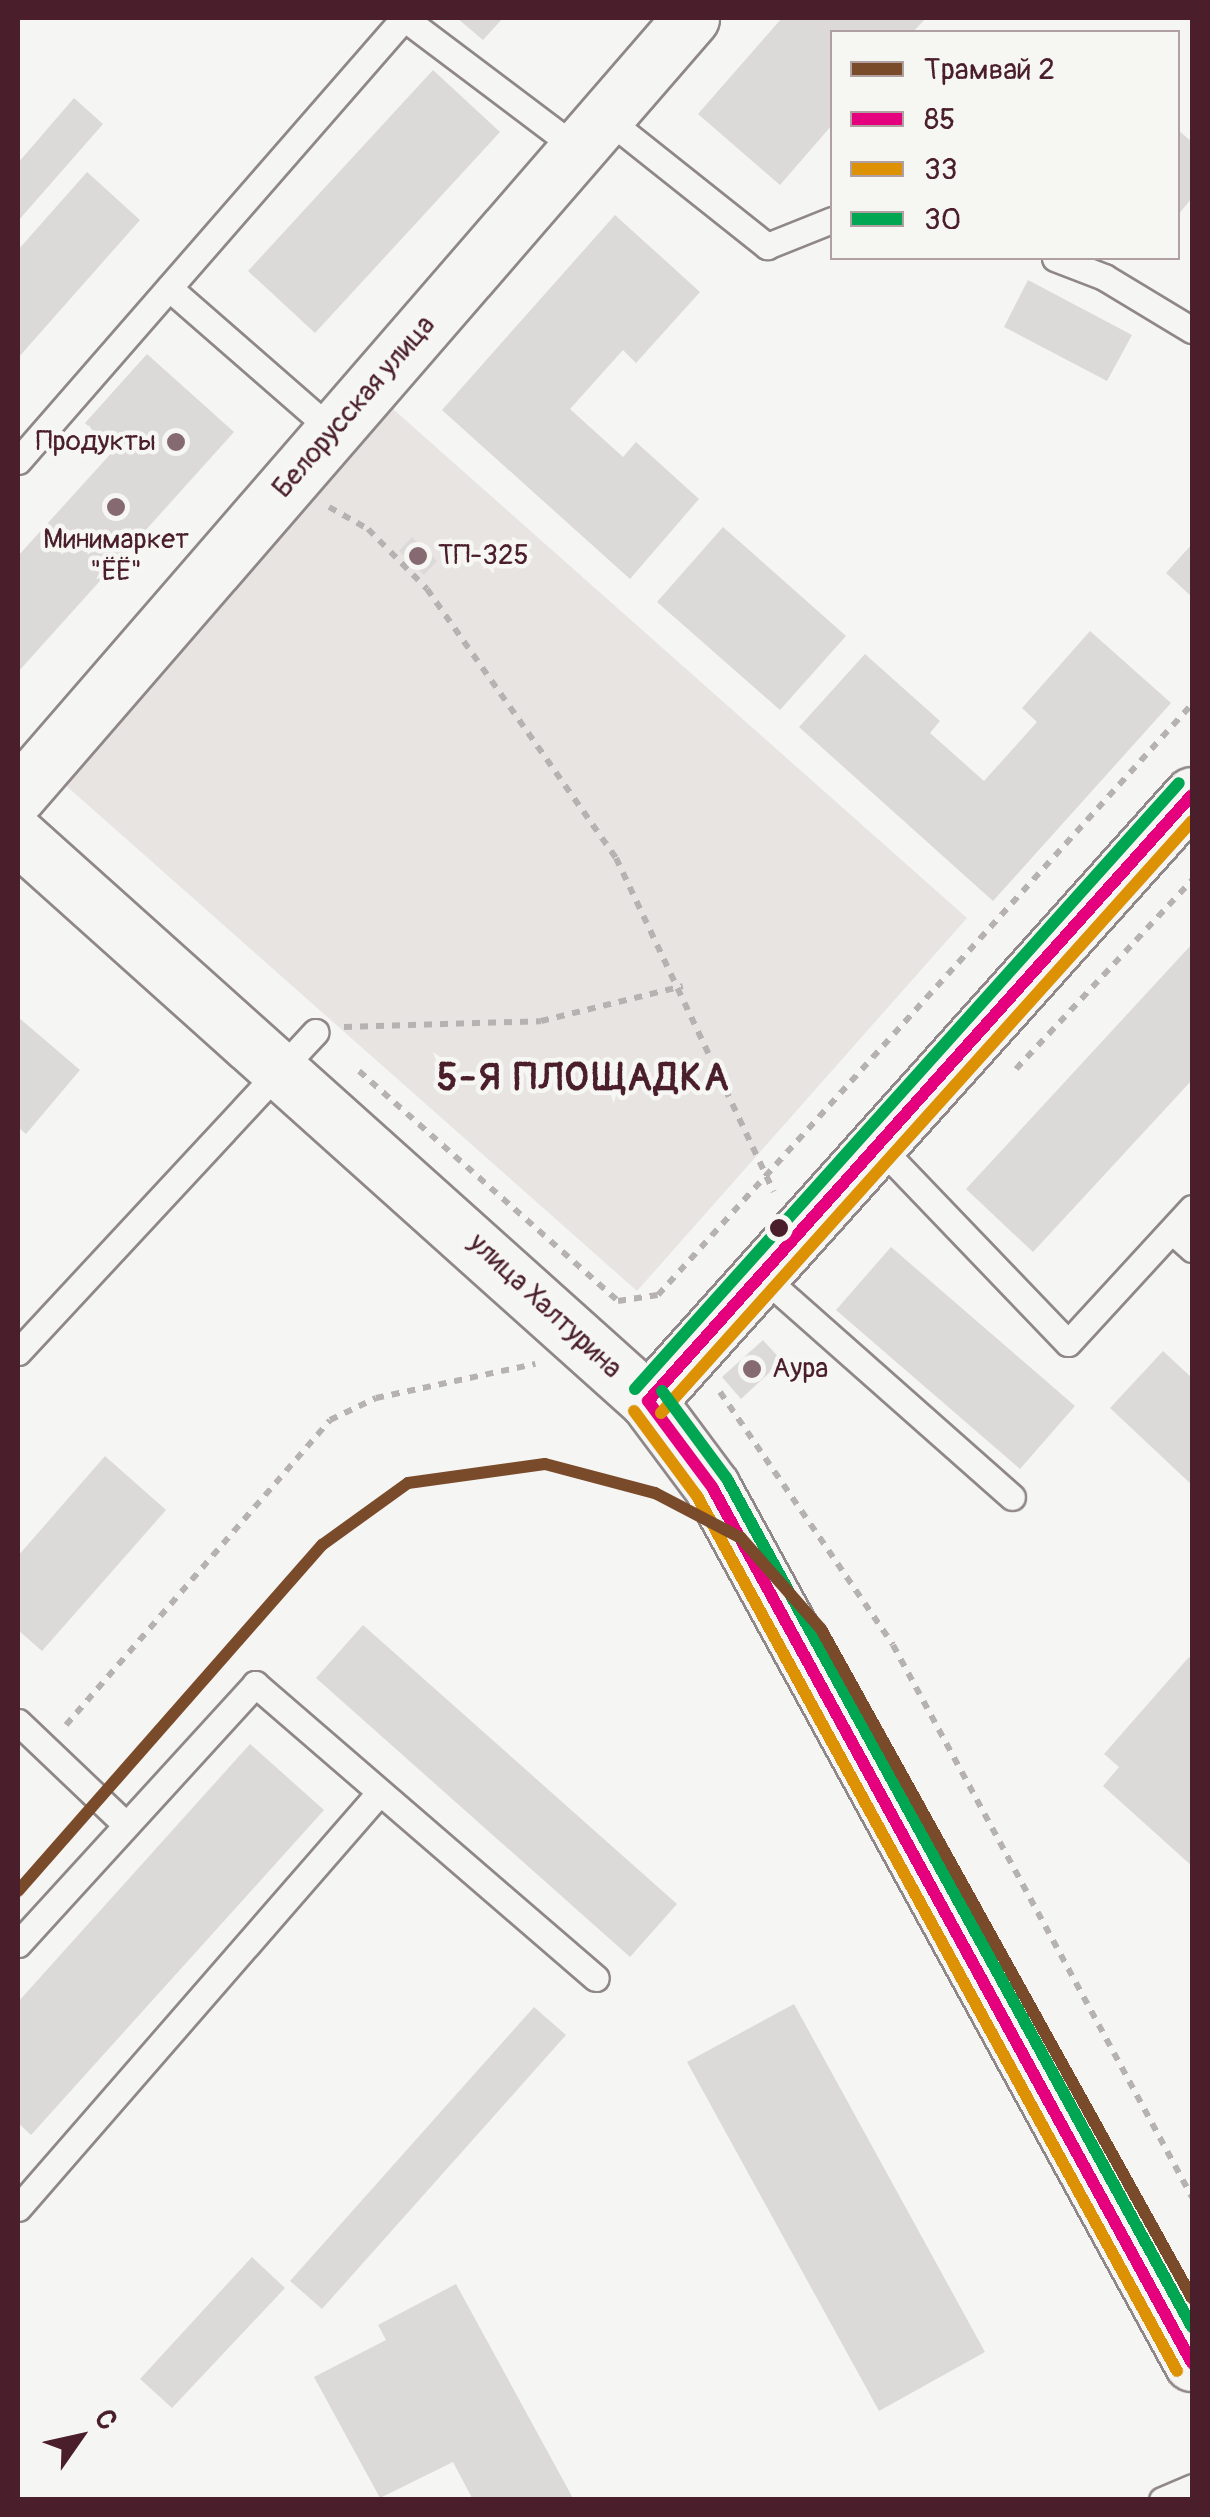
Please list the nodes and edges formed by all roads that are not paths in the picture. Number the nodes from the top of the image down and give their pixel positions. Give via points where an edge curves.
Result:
1 (691, 18) edge
2 (592, 134) junction
3 (830, 221) edge
4 (1060, 260) edge
5 (169, 288) junction
6 (1192, 330) edge
7 (333, 431) junction
8 (18, 461) edge
9 (1192, 795) edge
10 (18, 796) edge
11 (18, 836) edge
12 (298, 1050) junction
13 (878, 1145) junction
14 (1192, 1208) edge
15 (1172, 1230) junction
16 (1192, 1249) edge
17 (761, 1275) junction
18 (18, 1352) edge
19 (648, 1401) junction
20 (1012, 1497) dead end
21 (18, 1722) edge
22 (380, 1792) junction
23 (123, 1822) junction
24 (18, 1944) edge
25 (596, 1978) dead end
26 (21, 2197) edge
27 (1192, 2363) edge
28 (1192, 2487) edge
29 (1162, 2500) edge

1 - 2 street, Белорусская улица
2 - 3 lane via 767,246
2 - 5 lane via 404,18
2 - 7 street, Белорусская улица
4 - 6 lane via 1104,277
5 - 7 lane
5 - 8 lane
7 - 10 street, Белорусская улица
9 - 13 street
11 - 12 street, улица Халтурина
12 - 18 lane
12 - 19 street, улица Халтурина via 598,1320
13 - 15 lane via 1068,1343
13 - 17 street
14 - 15 lane
15 - 16 lane
17 - 19 street
17 - 20 lane
19 - 27 street, улица Халтурина via 712,1488
21 - 23 lane
22 - 23 lane via 256,1684
22 - 25 lane
22 - 26 lane
23 - 24 lane
28 - 29 lane

